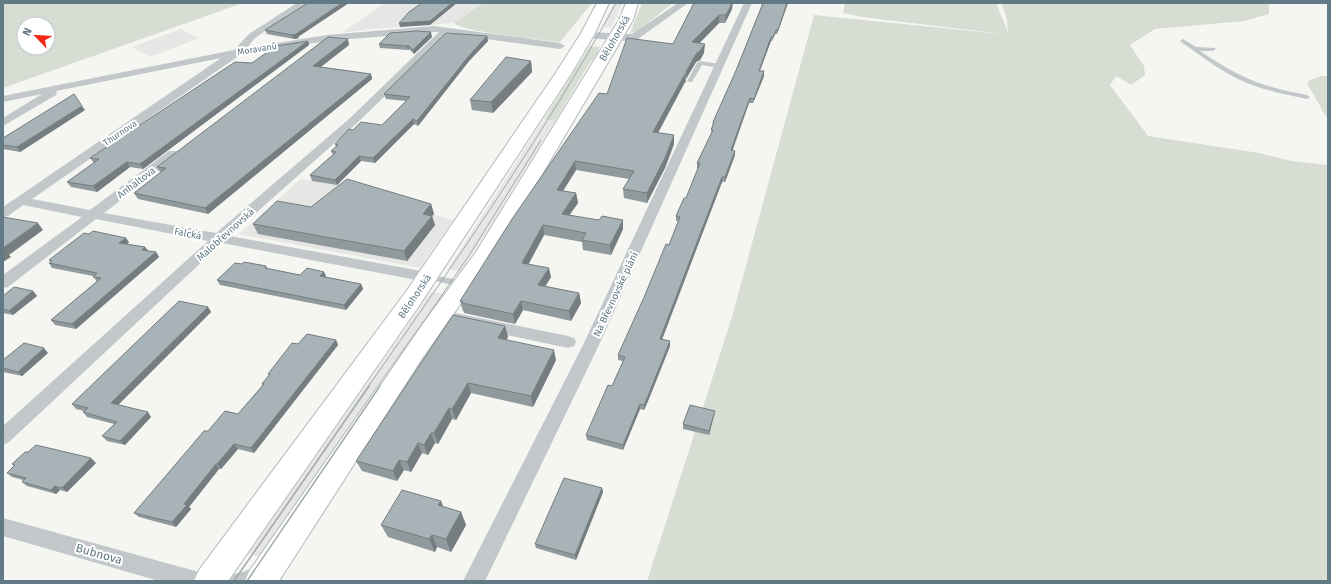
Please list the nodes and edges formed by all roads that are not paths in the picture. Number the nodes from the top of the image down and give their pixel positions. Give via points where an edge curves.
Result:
1 (303, 3) edge
2 (603, 3) edge
3 (632, 3) edge
4 (684, 3) edge
5 (748, 3) edge
6 (446, 30) junction
7 (587, 35) junction
8 (614, 37) junction
9 (327, 38) junction
10 (1183, 41) dead end
11 (560, 46) dead end
12 (1196, 49) junction
13 (1213, 49) dead end
14 (237, 52) junction
15 (309, 52) edge
16 (720, 66) junction
17 (690, 81) dead end
18 (60, 88) junction
19 (1306, 97) dead end
20 (3, 99) edge
21 (3, 123) edge
22 (184, 146) edge
23 (20, 201) junction
24 (3, 213) edge
25 (93, 215) junction
26 (219, 238) junction
27 (427, 277) junction
28 (3, 283) edge
29 (465, 284) junction
30 (441, 316) junction
31 (568, 342) dead end
32 (3, 437) edge
33 (3, 527) edge
34 (283, 547) junction
35 (195, 581) edge
36 (210, 581) edge
37 (223, 581) edge
38 (261, 581) edge
39 (474, 581) edge

1 - 14 street via 252,36
2 - 7 main road, Bělohorská
3 - 8 main road, Bělohorská via 626,20
4 - 8 street via 637,36
5 - 16 street, Na Břevnovské pláni
6 - 9 street, Moravanů via 397,31
6 - 11 street, Moravanů
6 - 26 street, Malobřevnovská via 377,98
7 - 8 street
7 - 27 main road, Bělohorská
8 - 29 main road, Bělohorská
9 - 14 street, Moravanů
9 - 15 street
10 - 12 lane
12 - 13 lane
12 - 19 lane via 1248,82 1279,93
14 - 18 street, Moravanů
14 - 23 street, Thurnova
16 - 17 lane via 700,63
16 - 39 street, Na Břevnovské pláni via 592,345
18 - 20 street, Moravanů
18 - 21 street
22 - 25 street, Anhaltova
23 - 24 street, Thurnova
23 - 25 street, Falcká
25 - 26 street, Falcká
25 - 28 street, Anhaltova
26 - 27 street, Falcká
26 - 32 street, Malobřevnovská
27 - 29 lane
27 - 36 main road, Bělohorská
29 - 30 main road, Bělohorská
30 - 31 street
30 - 34 main road, Bělohorská
33 - 35 street, Bubnova
34 - 37 lane via 257,570 244,577
34 - 38 main road, Bělohorská

